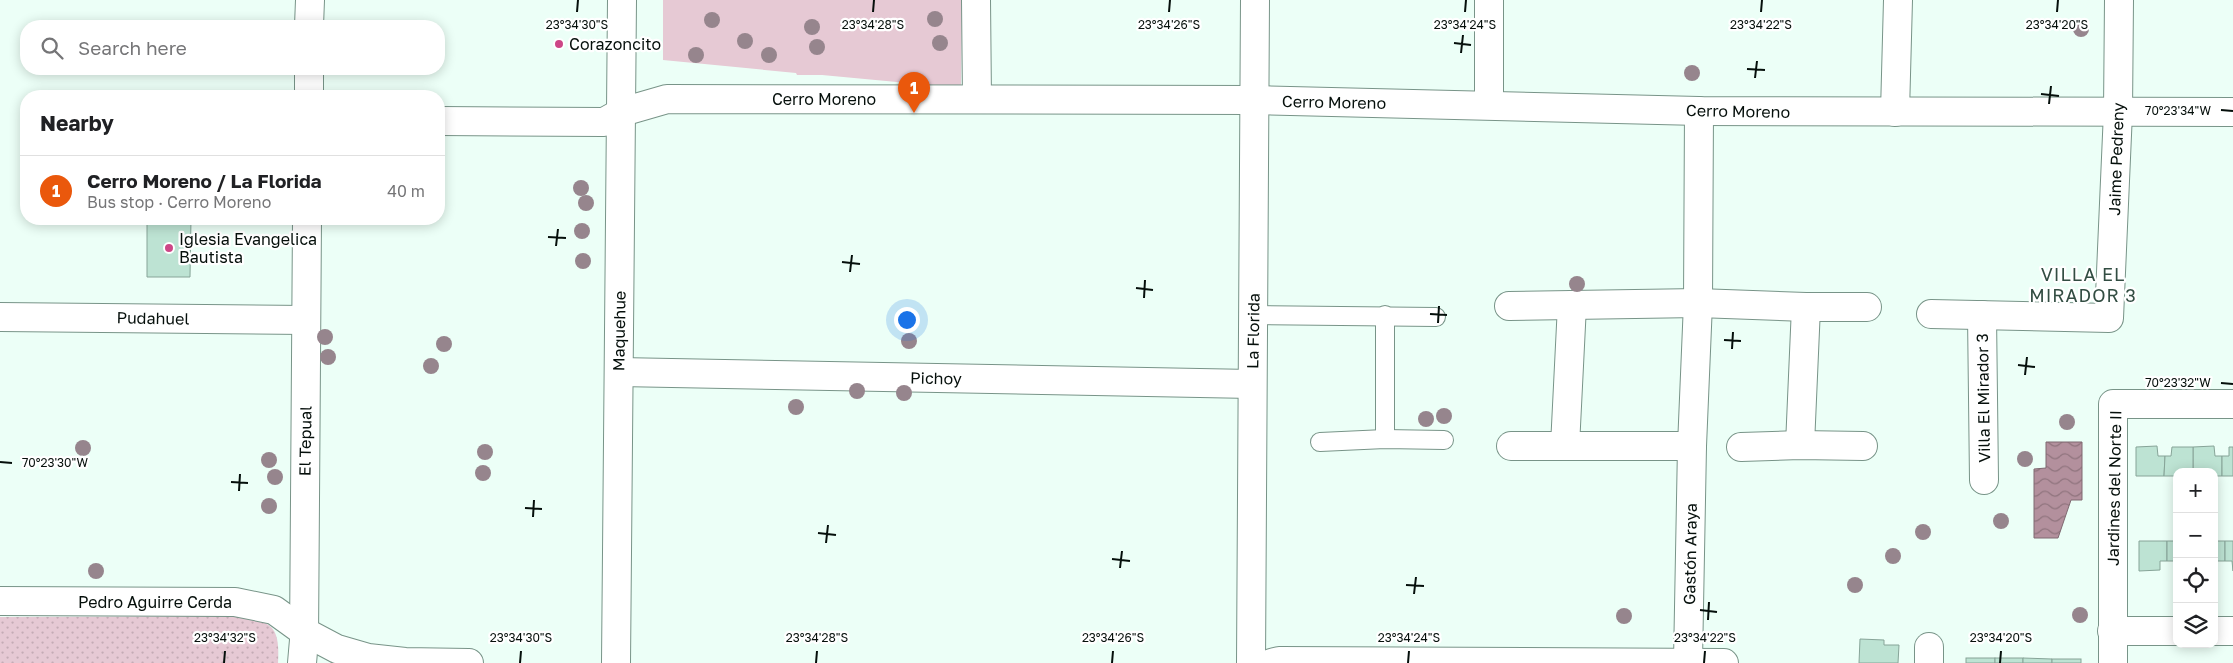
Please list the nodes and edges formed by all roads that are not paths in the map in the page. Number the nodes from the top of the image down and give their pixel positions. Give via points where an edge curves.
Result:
1 (310, 0) edge
2 (622, 0) edge
3 (976, 0) edge
4 (1255, 0) edge
5 (1489, 0) edge
6 (1898, 0) edge
7 (2118, 0) edge
8 (309, 20) edge
9 (309, 75) edge
10 (309, 90) edge
11 (977, 100) junction
12 (1254, 100) junction
13 (1489, 105) junction
14 (1699, 111) junction
15 (622, 112) junction
16 (1895, 112) junction
17 (2118, 112) junction
18 (2233, 112) edge
19 (445, 121) edge
20 (307, 225) edge
21 (1698, 303) junction
22 (1572, 305) junction
23 (1509, 306) dead end
24 (1806, 307) junction
25 (1867, 307) dead end
26 (1931, 314) dead end
27 (1253, 315) junction
28 (1385, 315) junction
29 (1982, 315) junction
30 (1436, 316) dead end
31 (0, 317) edge
32 (2109, 318) joint
33 (306, 320) junction
34 (619, 372) junction
35 (1252, 384) junction
36 (2233, 404) edge
37 (1385, 439) junction
38 (1444, 440) dead end
39 (1320, 442) dead end
40 (1800, 445) junction
41 (1512, 446) dead end
42 (1565, 446) junction
43 (1692, 446) junction
44 (1863, 446) dead end
45 (1741, 447) dead end
46 (1984, 480) dead end
47 (0, 602) edge
48 (303, 630) junction
49 (2112, 631) junction
50 (2173, 631) edge
51 (2218, 631) edge
52 (2233, 631) edge
53 (1688, 661) junction
54 (302, 663) edge
55 (469, 663) edge
56 (616, 663) edge
57 (1251, 663) edge
58 (1271, 663) edge
59 (1724, 663) edge
60 (2113, 663) edge

1 - 8 street
2 - 15 street, Maquehue
3 - 11 street
4 - 12 street, La Florida
5 - 13 street
6 - 16 street
7 - 17 street, Jaime Pedreny
9 - 10 street
11 - 12 street, Cerro Moreno
11 - 15 street, Cerro Moreno via 667,99
12 - 13 street, Cerro Moreno
12 - 27 street, La Florida
13 - 14 street, Cerro Moreno
14 - 16 street, Cerro Moreno
14 - 21 street, Gastón Araya
15 - 19 street, Cerro Moreno via 604,122
15 - 34 street, Maquehue
16 - 17 street, Cerro Moreno
17 - 18 street, Cerro Moreno
17 - 32 street, Jaime Pedreny
20 - 33 street, El Tepual
21 - 22 street
21 - 24 street
21 - 43 street, Gastón Araya
22 - 23 street
22 - 42 street
24 - 25 street
24 - 40 street
26 - 29 street, Villa El Mirador 3
27 - 28 lane
27 - 35 street, La Florida
28 - 30 lane
28 - 37 lane
29 - 32 street, Villa El Mirador 3
29 - 46 street, Villa El Mirador 3
31 - 33 street, Pudahuel
33 - 48 street, El Tepual
34 - 35 street, Pichoy
34 - 56 street, Maquehue
35 - 57 street, La Florida
36 - 49 street, Jardines del Norte II via 2113,404
37 - 38 lane
37 - 39 lane
40 - 44 street
40 - 45 street
41 - 42 street
42 - 43 street
43 - 53 street, Gastón Araya
47 - 48 street, Pedro Aguirre Cerda via 235,602 274,610
48 - 54 street, El Tepual
48 - 55 street, Pedro Aguirre Cerda via 337,649 368,658
49 - 50 street
49 - 60 street, Jardines del Norte II
51 - 52 street
53 - 58 street
53 - 59 street

